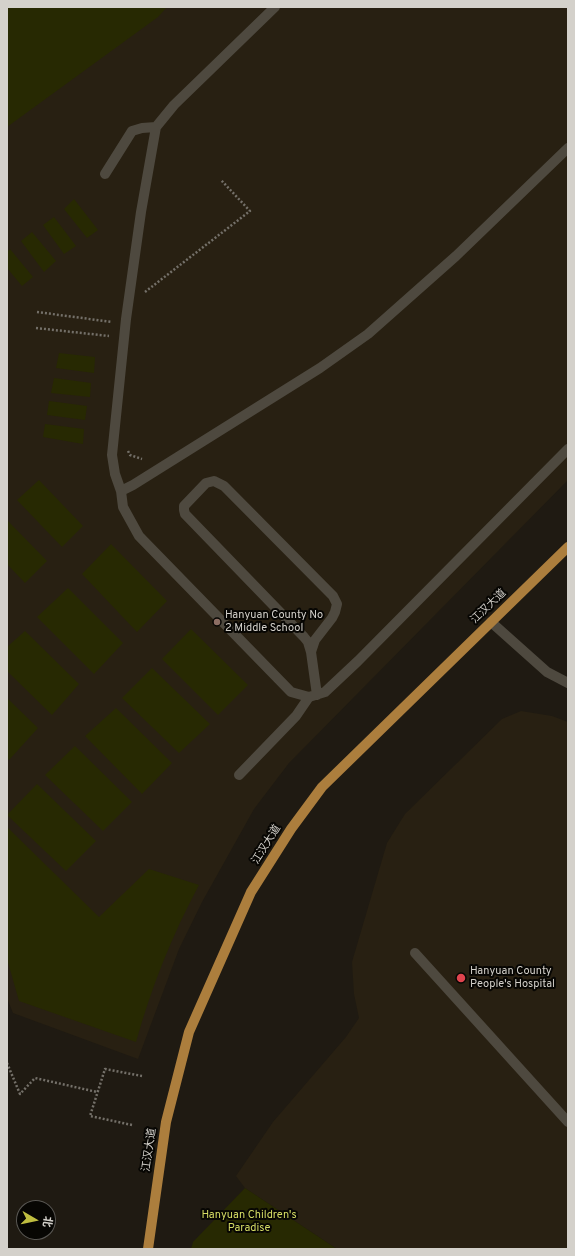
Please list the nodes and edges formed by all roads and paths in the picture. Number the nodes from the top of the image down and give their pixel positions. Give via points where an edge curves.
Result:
1 (275, 7) edge
2 (156, 127) junction
3 (568, 148) edge
4 (105, 174) dead end
5 (221, 180) dead end
6 (144, 287) dead end
7 (37, 312) dead end
8 (116, 322) dead end
9 (36, 328) dead end
10 (116, 337) dead end
11 (127, 448) dead end
12 (568, 449) edge
13 (142, 459) dead end
14 (121, 490) junction
15 (568, 547) edge
16 (491, 622) junction
17 (311, 652) junction
18 (568, 683) edge
19 (313, 696) junction
20 (238, 775) dead end
21 (415, 953) dead end
22 (7, 1062) edge
23 (142, 1076) dead end
24 (97, 1092) junction
25 (568, 1122) edge
26 (132, 1125) dead end
27 (148, 1249) edge

1 - 2 street via 174,105
2 - 4 street via 132,131
2 - 14 street via 128,304 112,455
3 - 14 street via 456,256 368,334 320,368 133,485
5 - 6 path via 250,211 143,294
7 - 8 path
9 - 10 path
11 - 13 path via 130,455
12 - 19 street via 358,661 325,692
14 - 19 street via 123,507 139,536 291,692
15 - 16 main road, 江汉大道
16 - 18 street via 547,672
16 - 27 main road, 江汉大道 via 322,788 291,829 251,892 189,1032 166,1122
17 - 17 street via 315,640 335,612 337,604 333,596 224,486 214,481 206,483 184,506 185,514 304,637
17 - 19 street
19 - 20 street
21 - 25 street
22 - 24 path via 20,1094 34,1078
23 - 24 path via 105,1069
24 - 26 path via 90,1116

